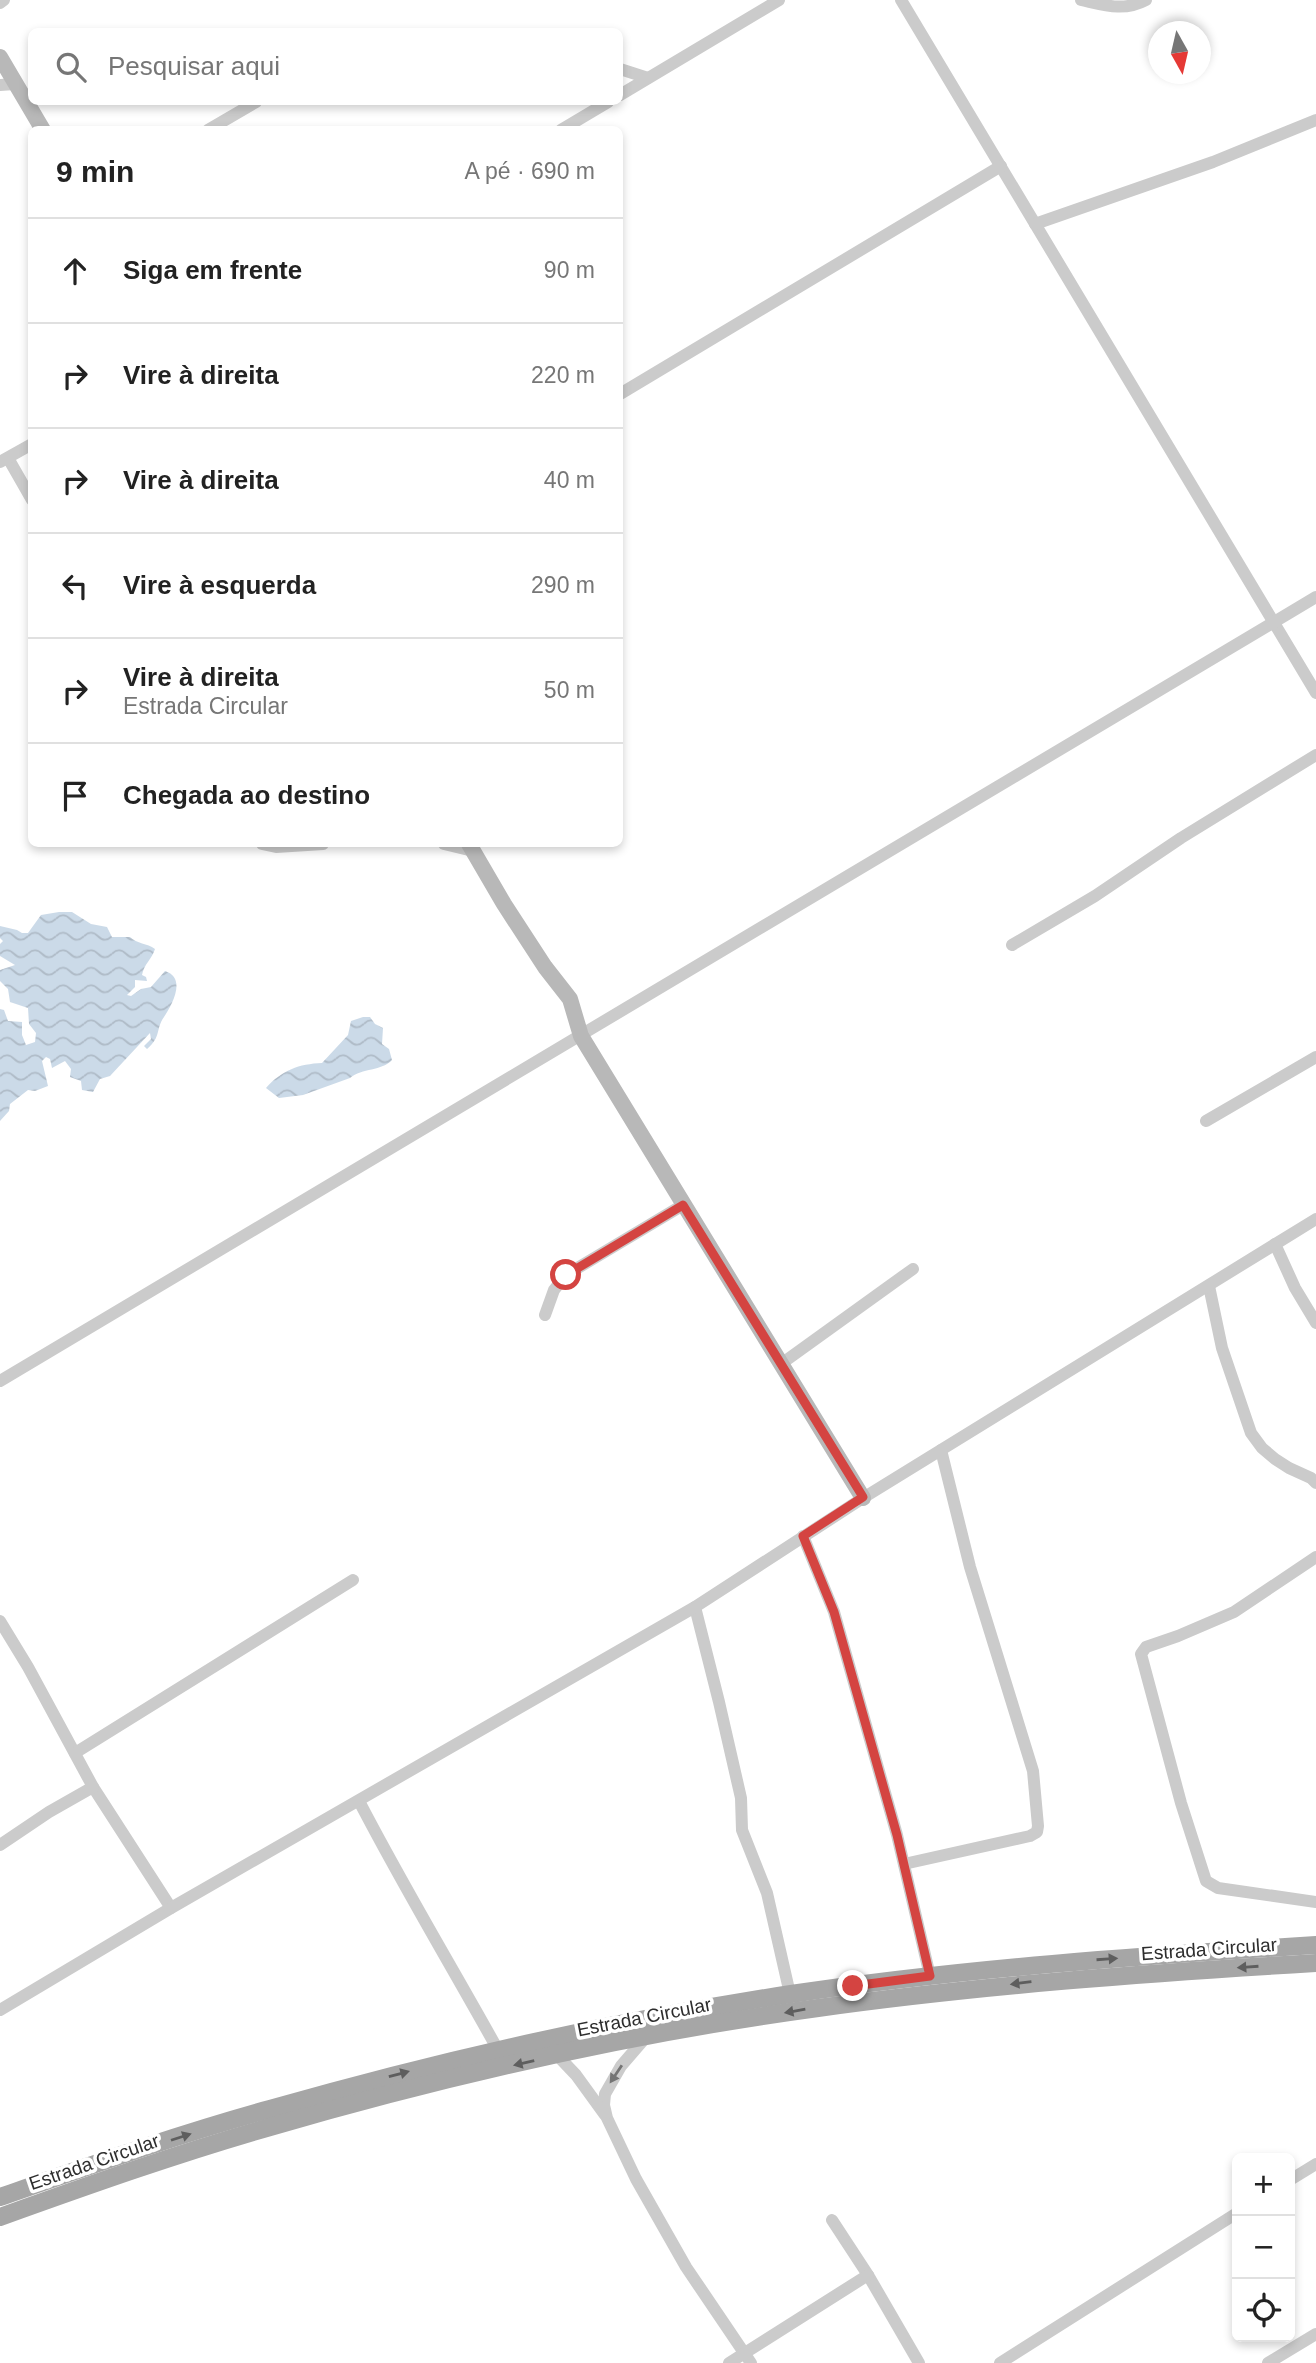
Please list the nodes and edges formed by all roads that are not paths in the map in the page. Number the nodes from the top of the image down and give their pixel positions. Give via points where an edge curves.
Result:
1 (779, 0) edge
2 (1081, 0) edge
3 (1146, 0) edge
4 (905, 1) edge
5 (0, 57) edge
6 (623, 70) edge
7 (649, 78) junction
8 (8, 84) edge
9 (623, 93) edge
10 (251, 105) edge
11 (603, 105) edge
12 (1316, 120) edge
13 (40, 126) edge
14 (215, 126) edge
15 (568, 126) edge
16 (1001, 166) junction
17 (1035, 224) junction
18 (623, 392) edge
19 (28, 446) edge
20 (4, 460) edge
21 (28, 494) edge
22 (1316, 597) edge
23 (1274, 622) junction
24 (1316, 693) edge
25 (1316, 755) edge
26 (471, 847) edge
27 (1012, 945) dead end
28 (581, 1035) junction
29 (1316, 1057) edge
30 (1206, 1121) dead end
31 (683, 1205) junction
32 (1316, 1219) edge
33 (1275, 1244) junction
34 (913, 1269) dead end
35 (1209, 1286) junction
36 (544, 1315) dead end
37 (1316, 1323) edge
38 (781, 1364) junction
39 (0, 1381) edge
40 (940, 1450) junction
41 (1316, 1483) edge
42 (863, 1497) junction
43 (803, 1536) junction
44 (1316, 1557) edge
45 (353, 1580) dead end
46 (695, 1607) junction
47 (0, 1621) edge
48 (75, 1753) junction
49 (93, 1787) junction
50 (359, 1801) junction
51 (0, 1845) edge
52 (904, 1864) junction
53 (1316, 1902) edge
54 (171, 1908) junction
55 (1316, 1945) edge
56 (1316, 1963) edge
57 (930, 1976) junction
58 (790, 1994) junction
59 (0, 2010) edge
60 (646, 2037) junction
61 (498, 2050) junction
62 (557, 2055) junction
63 (607, 2118) junction
64 (1316, 2164) edge
65 (1295, 2177) edge
66 (0, 2197) edge
67 (1232, 2216) edge
68 (0, 2217) edge
69 (832, 2220) dead end
70 (868, 2275) junction
71 (1316, 2334) edge
72 (748, 2359) edge
73 (729, 2363) edge
74 (919, 2363) edge
75 (1000, 2363) edge
76 (1268, 2363) edge

1 - 7 street
2 - 3 street via 1124,7
4 - 16 street
5 - 8 street
6 - 7 street
7 - 9 street
8 - 13 street
10 - 14 street
11 - 15 street
12 - 17 street via 1213,162
16 - 17 street
16 - 18 street
17 - 23 street
19 - 20 street
20 - 21 street
22 - 23 street
23 - 24 street
23 - 28 street
25 - 27 street
26 - 28 street via 570,999
28 - 31 street
28 - 39 street
29 - 30 street
31 - 36 street via 566,1275
31 - 38 street
32 - 33 street
33 - 35 street
33 - 37 street
34 - 38 street
35 - 40 street
35 - 41 street via 1222,1348 1251,1433 1275,1459
38 - 42 street
40 - 42 street
40 - 52 street via 970,1567 1033,1771 1038,1826 1030,1836
42 - 43 street
43 - 46 street
43 - 52 street via 834,1612
44 - 53 street via 1234,1612 1146,1647 1141,1654 1206,1881 1218,1888
45 - 48 street
46 - 50 street
46 - 58 street via 741,1798 742,1830 767,1893
47 - 48 street
48 - 49 street
49 - 51 street
49 - 54 street
50 - 54 street
50 - 61 street
52 - 57 street
54 - 59 street
57 -> 55 main road, Estrada Circular via 1028,1964
56 -> 60 main road, Estrada Circular via 1030,1982 816,2008
57 - 58 main road, Estrada Circular
58 - 61 main road, Estrada Circular
60 - 62 main road, Estrada Circular
60 -> 63 street via 604,2094
66 -> 61 main road, Estrada Circular via 266,2110
62 - 63 street
62 -> 68 main road, Estrada Circular via 269,2127
63 - 72 street via 686,2267
64 - 65 street
67 - 75 street
69 - 70 street
70 - 72 street
70 - 74 street
71 - 76 street
72 - 73 street

